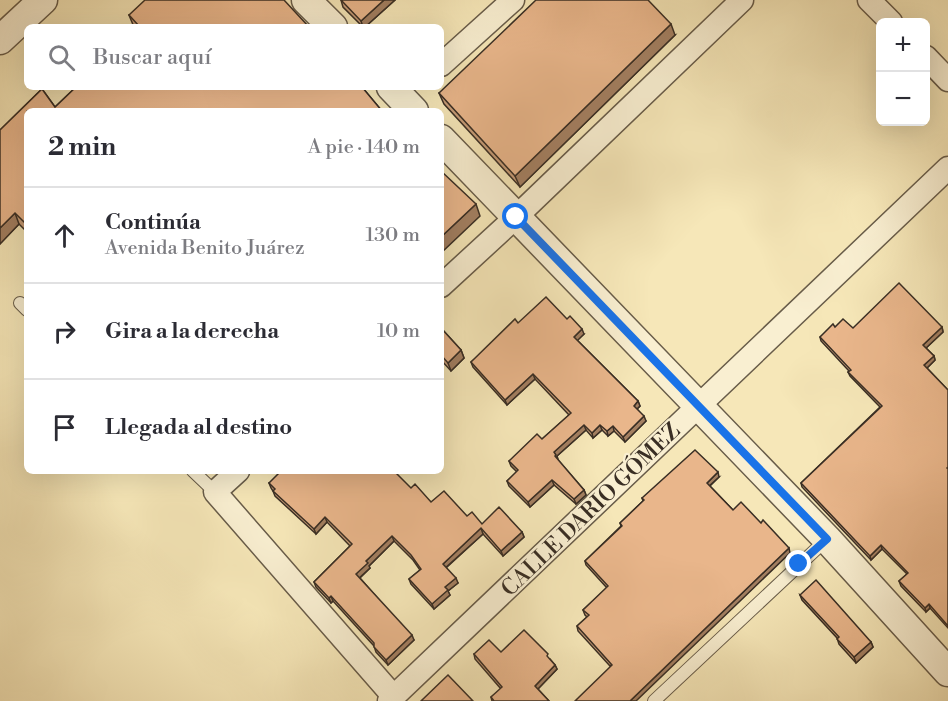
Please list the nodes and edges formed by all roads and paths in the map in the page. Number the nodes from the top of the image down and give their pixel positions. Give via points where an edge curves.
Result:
1 (43, 0) edge
2 (306, 0) edge
3 (513, 0) edge
4 (742, 0) edge
5 (869, 0) edge
6 (887, 18) edge
7 (330, 24) edge
8 (0, 40) edge
9 (930, 61) edge
10 (444, 62) edge
11 (948, 80) edge
12 (444, 142) edge
13 (948, 168) edge
14 (516, 217) junction
15 (444, 283) edge
16 (699, 405) junction
17 (196, 474) edge
18 (235, 474) edge
19 (215, 492) junction
20 (827, 539) junction
21 (948, 672) edge
22 (392, 699) edge
23 (654, 701) edge

1 - 8 street
2 - 7 street
3 - 10 street
4 - 14 street
5 - 6 street
9 - 11 street
12 - 14 street
13 - 16 street, CALLE DARIO GÓMEZ
14 - 15 street
14 - 16 street
16 - 20 street
16 - 22 street, CALLE DARIO GÓMEZ
17 - 19 lane
18 - 19 street
19 - 22 street
20 - 21 street
20 - 23 lane

